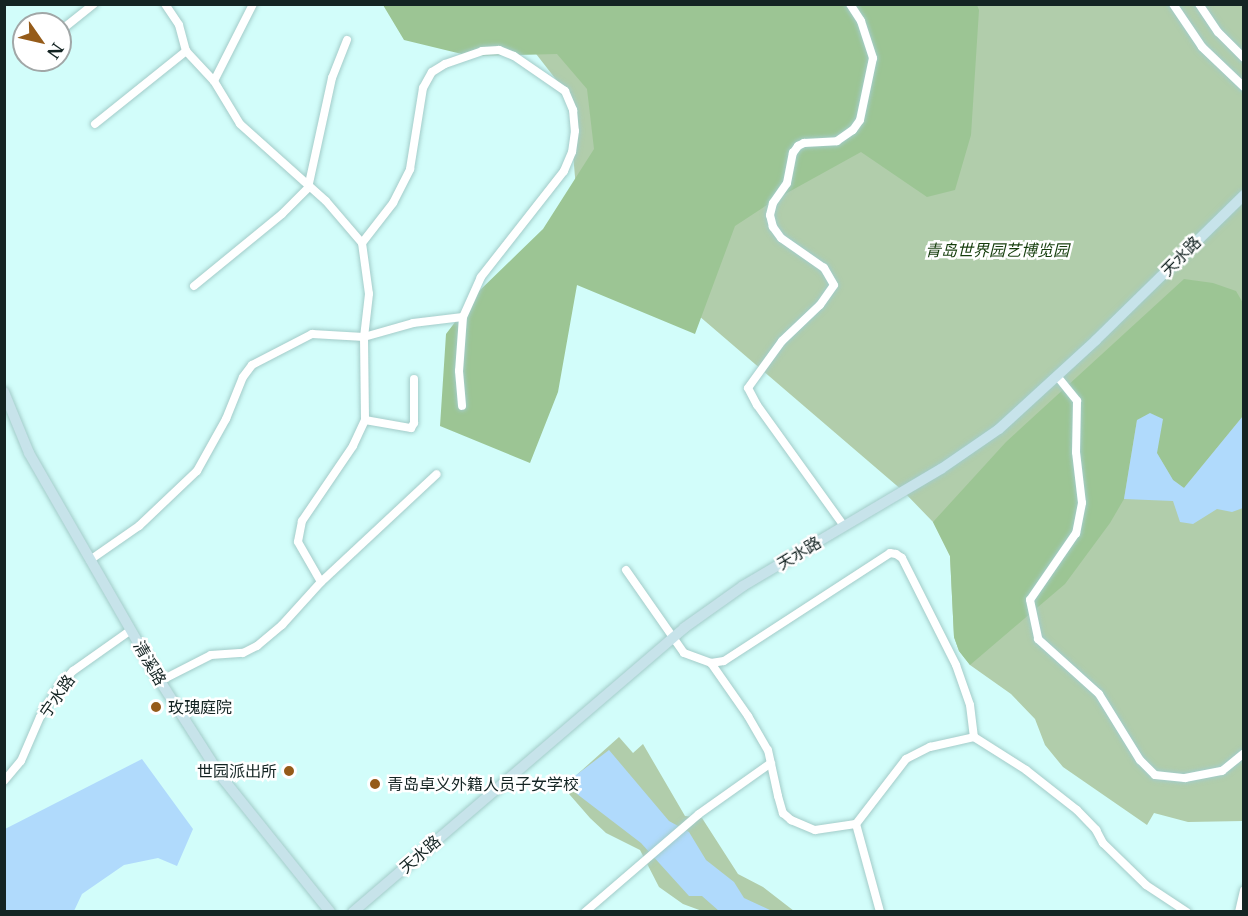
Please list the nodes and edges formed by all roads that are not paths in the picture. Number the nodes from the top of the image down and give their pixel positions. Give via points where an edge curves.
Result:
1 (94, 4) edge
2 (165, 4) edge
3 (253, 4) edge
4 (850, 4) edge
5 (1173, 4) edge
6 (1199, 4) edge
7 (72, 21) edge
8 (347, 40) dead end
9 (186, 51) junction
10 (1244, 58) edge
11 (214, 81) junction
12 (1244, 87) edge
13 (95, 124) dead end
14 (309, 188) junction
15 (1244, 195) edge
16 (362, 243) junction
17 (194, 286) dead end
18 (463, 317) junction
19 (364, 337) junction
20 (1057, 376) junction
21 (414, 379) dead end
22 (4, 392) edge
23 (462, 406) dead end
24 (365, 420) junction
25 (437, 474) dead end
26 (844, 526) junction
27 (90, 560) junction
28 (626, 570) dead end
29 (321, 582) junction
30 (131, 630) junction
31 (672, 637) junction
32 (711, 663) junction
33 (160, 681) junction
34 (974, 737) junction
35 (1244, 753) edge
36 (771, 763) junction
37 (4, 781) edge
38 (856, 824) junction
39 (1244, 891) edge
40 (330, 912) edge
41 (353, 912) edge
42 (585, 912) edge
43 (880, 912) edge
44 (1187, 912) edge
45 (1239, 912) edge

1 - 7 street
2 - 9 street via 179,25
3 - 11 street
4 - 26 street via 861,21 873,58 860,120 837,141 798,146 787,183 773,203 771,216 781,238 824,268 834,285 820,305 782,341 748,388
5 - 12 street via 1202,47
6 - 10 street via 1218,32
8 - 14 street via 332,78
9 - 11 street
9 - 13 street
11 - 14 street via 240,124
14 - 16 street via 326,201
14 - 17 street
15 - 20 street, 天水路
16 - 18 street via 393,203 410,169 423,88 432,72 482,51 499,50 565,91 573,110 575,131 564,171 481,277
16 - 19 street via 369,294
18 - 19 street via 413,323
18 - 23 street via 459,371
19 - 24 street
19 - 27 street via 312,334 252,365 197,471 139,526
20 - 26 street, 天水路 via 999,429 941,469
20 - 35 street via 1077,401 1076,452 1082,503 1076,533 1030,600 1038,639 1099,694 1140,760 1155,775 1185,778 1222,771
21 - 24 street via 411,428
22 - 27 street, 清溪路 via 29,453
24 - 29 street via 353,446 302,521 298,542
25 - 29 street
26 - 31 street, 天水路 via 743,586
27 - 30 street, 清溪路
28 - 31 street
29 - 33 street via 257,646 243,653 212,656
30 - 33 street, 清溪路
30 - 37 street, 宁水路 via 73,671 58,688 21,761
31 - 32 street via 684,653
31 - 41 street, 天水路
32 - 34 street via 724,662 890,553 896,554 902,558 956,665 970,705
32 - 36 street via 748,716 768,750
33 - 40 street, 清溪路 via 220,775
34 - 38 street via 930,747 906,759
34 - 44 street via 1026,770 1077,810 1103,843 1146,885
36 - 38 street via 781,805 791,820 815,830
36 - 42 street via 699,814
38 - 43 street
39 - 45 street

